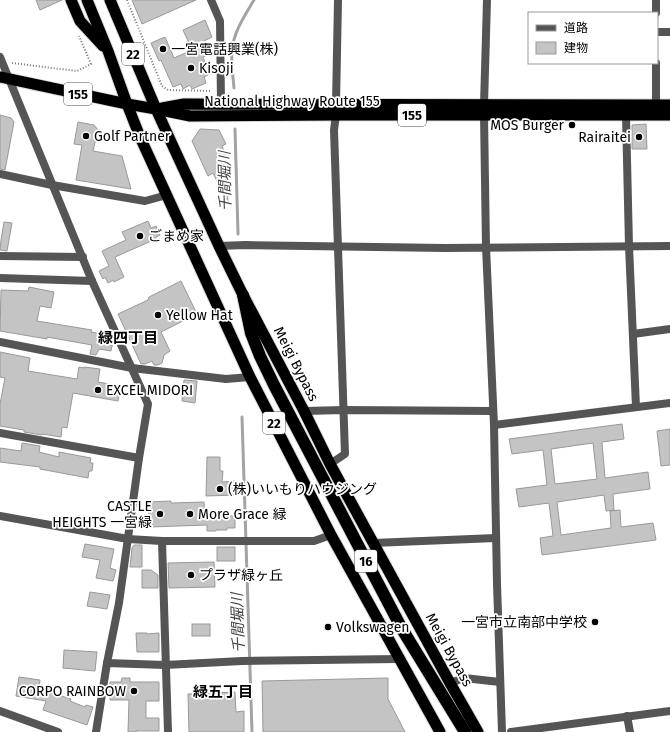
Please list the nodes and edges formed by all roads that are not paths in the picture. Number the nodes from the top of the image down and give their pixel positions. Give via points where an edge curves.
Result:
1 (71, 0) edge
2 (87, 0) edge
3 (110, 0) edge
4 (211, 0) edge
5 (338, 0) edge
6 (487, 0) edge
7 (656, 0) edge
8 (656, 12) edge
9 (658, 32) edge
10 (670, 32) edge
11 (108, 51) junction
12 (1, 59) edge
13 (656, 64) edge
14 (5, 78) edge
15 (221, 103) junction
16 (127, 104) junction
17 (656, 105) junction
18 (670, 105) edge
19 (156, 109) junction
20 (336, 110) junction
21 (484, 110) junction
22 (670, 115) edge
23 (626, 116) junction
24 (0, 174) edge
25 (52, 185) junction
26 (167, 195) junction
27 (219, 246) junction
28 (338, 246) junction
29 (629, 246) junction
30 (670, 246) edge
31 (486, 247) junction
32 (0, 256) edge
33 (83, 258) junction
34 (0, 278) edge
35 (92, 280) junction
36 (243, 295) junction
37 (670, 329) edge
38 (633, 334) junction
39 (0, 342) edge
40 (132, 368) junction
41 (250, 376) junction
42 (670, 403) edge
43 (636, 407) junction
44 (344, 410) junction
45 (493, 410) junction
46 (304, 411) junction
47 (494, 425) junction
48 (0, 433) edge
49 (139, 458) junction
50 (330, 464) junction
51 (0, 516) edge
52 (331, 536) junction
53 (496, 538) junction
54 (128, 539) junction
55 (162, 541) junction
56 (373, 543) junction
57 (399, 659) junction
58 (107, 663) junction
59 (166, 665) junction
60 (500, 682) junction
61 (450, 683) junction
62 (0, 711) edge
63 (670, 711) edge
64 (627, 716) junction
65 (58, 732) edge
66 (96, 732) edge
67 (168, 732) edge
68 (440, 732) edge
69 (465, 732) edge
70 (478, 732) edge
71 (502, 732) edge
72 (511, 732) edge
73 (630, 732) edge

1 - 11 highway, 22 via 80,21
2 - 11 highway, 22
3 - 19 highway, Meigi Bypass / 22
4 - 15 street via 220,21
5 - 20 street
6 - 21 street
7 - 8 street
9 - 10 street
11 - 16 highway, 22
12 - 14 street
13 - 17 street
14 - 16 highway, National Highway Route 155 / 155
14 - 25 street
15 - 19 highway, National Highway Route 155 / 155 via 184,104
15 - 20 highway, National Highway Route 155 / 155
16 - 19 highway, National Highway Route 155 / 155
16 - 26 highway, 22
17 - 18 highway, National Highway Route 155 / 155
17 - 21 highway, National Highway Route 155 / 155
19 - 20 highway, National Highway Route 155 / 155 via 190,116
19 - 27 highway, Meigi Bypass / 22
20 - 21 highway, National Highway Route 155 / 155
20 - 28 street via 334,130
21 - 23 highway, National Highway Route 155 / 155
21 - 31 street
22 - 23 highway, National Highway Route 155 / 155
23 - 29 street
24 - 25 street
25 - 26 street via 145,201
25 - 33 street
26 - 41 highway, 22
27 - 28 street
27 - 36 highway, Meigi Bypass / 22
28 - 31 street
28 - 44 street
29 - 30 street
29 - 31 street
29 - 38 street
31 - 45 street
32 - 33 street
33 - 35 street
34 - 35 street
35 - 40 street
36 - 46 highway, Meigi Bypass / 22
36 - 69 highway, 16 via 251,334 274,386 402,629
37 - 38 street
38 - 43 street
39 - 40 street
40 - 41 street via 226,379
40 - 49 street via 148,404
41 - 52 highway, 22
42 - 43 street
43 - 47 street
44 - 45 street
44 - 46 street
44 - 50 street via 345,454
45 - 47 street
46 - 50 highway, Meigi Bypass / 22
47 - 53 street
48 - 49 street
49 - 54 street
50 - 56 highway, Meigi Bypass / 22
51 - 54 street
52 - 55 street via 314,541
52 - 57 highway, 22
53 - 56 street
53 - 60 street
54 - 55 street
54 - 58 street
55 - 59 street
56 - 61 highway, Meigi Bypass / 22
57 - 59 street via 242,661
57 - 68 highway, 22
58 - 59 street
58 - 66 street
59 - 67 street
60 - 61 street via 464,678
60 - 71 street
61 - 70 highway, Meigi Bypass / 22
62 - 65 street
63 - 64 street
64 - 72 street
64 - 73 street

